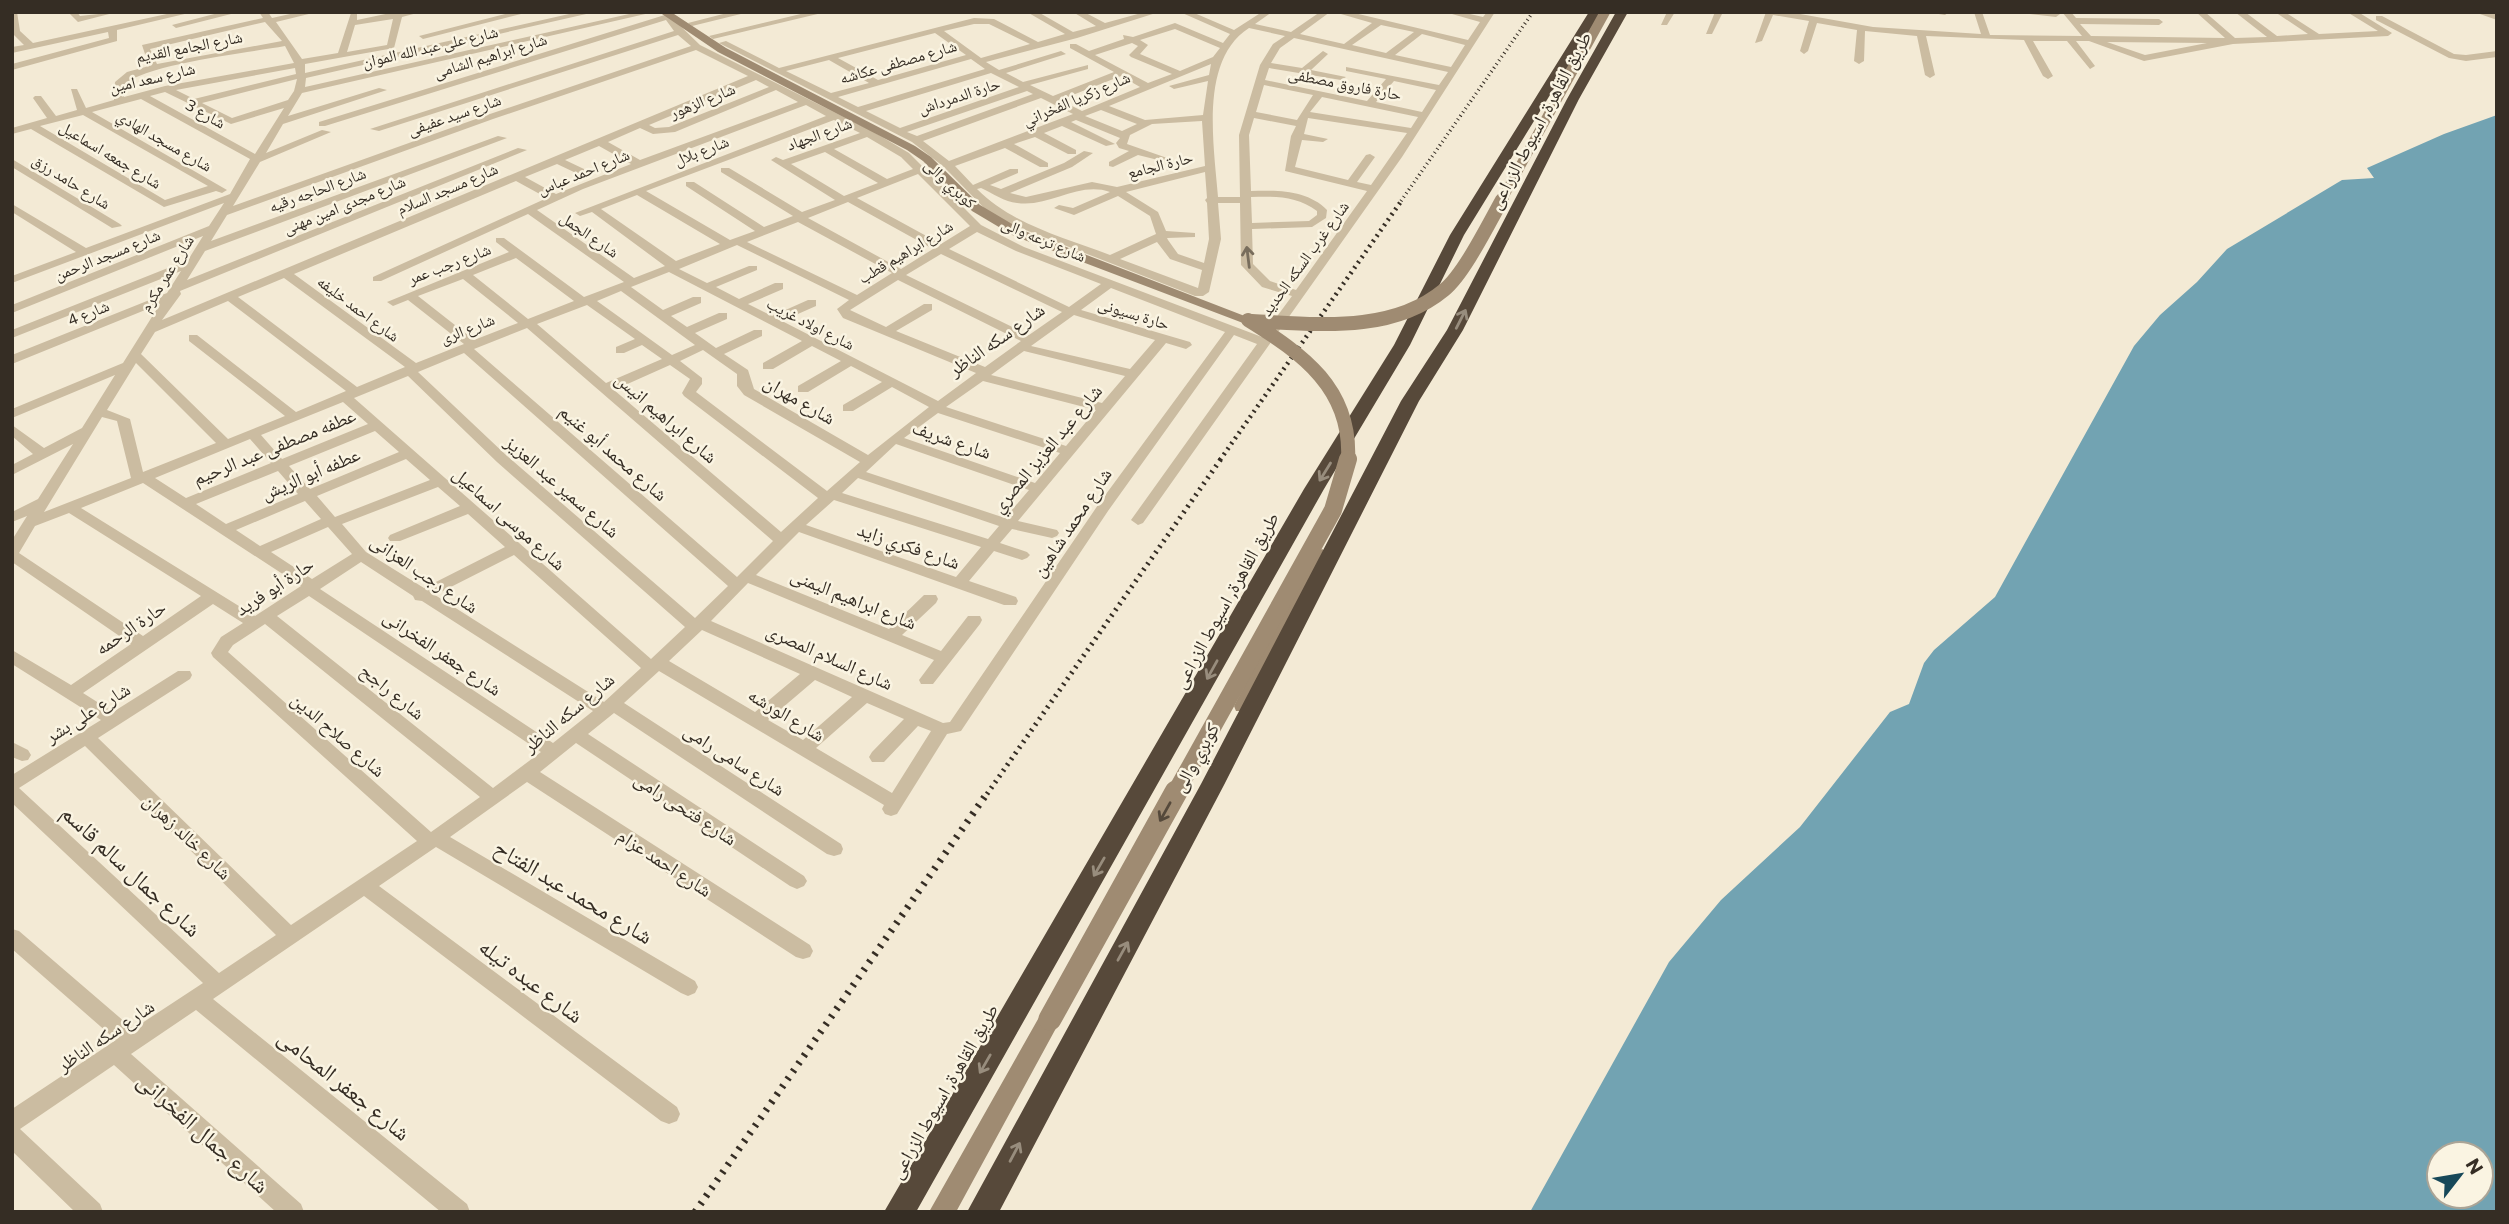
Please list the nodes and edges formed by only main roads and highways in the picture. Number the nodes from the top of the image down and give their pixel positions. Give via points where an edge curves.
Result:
1 (1595, 12) edge
2 (1605, 12) edge
3 (1622, 12) edge
4 (670, 14) edge
5 (718, 40) joint
6 (1573, 47) junction
7 (1245, 317) junction
8 (1443, 351) junction
9 (1411, 354) junction
10 (1375, 390) junction
11 (1410, 401) junction
12 (1158, 886) junction
13 (899, 1212) edge
14 (943, 1212) edge
15 (982, 1212) edge

1 - 6 highway, طريق القاهرة, اسيوط الزراعى
2 - 7 main road, كوبري والى, bridge via 1483,234 1446,289 1400,315 1352,324 1304,325
8 -> 3 highway, طريق القاهرة, اسيوط الزراعى
4 - 5 main road, شارع ترعه والى
4 - 7 main road, كوبري والى via 722,50 911,148 976,208 1018,233
5 - 7 main road, كوبري والى via 912,148 978,208 1019,233
6 - 7 main road, كوبري والى, bridge via 1564,75 1473,232 1436,286 1394,310 1349,318
6 - 9 highway, طريق القاهرة, اسيوط الزراعى via 1457,235
7 - 12 main road, كوبري والى, bridge via 1292,340 1334,378 1359,429 1357,466 1344,512 1266,657
7 -> 14 main road, كوبري والى, bridge via 1285,342 1326,380 1350,429 1348,465 1333,510
8 - 9 highway
8 - 11 highway, طريق القاهرة, اسيوط الزراعى
9 - 10 highway, طريق القاهرة, اسيوط الزراعى
10 - 11 highway via 1406,387
10 -> 13 highway, طريق القاهرة, اسيوط الزراعى
11 - 12 highway, طريق القاهرة, اسيوط الزراعى
15 -> 12 highway, طريق القاهرة, اسيوط الزراعى

